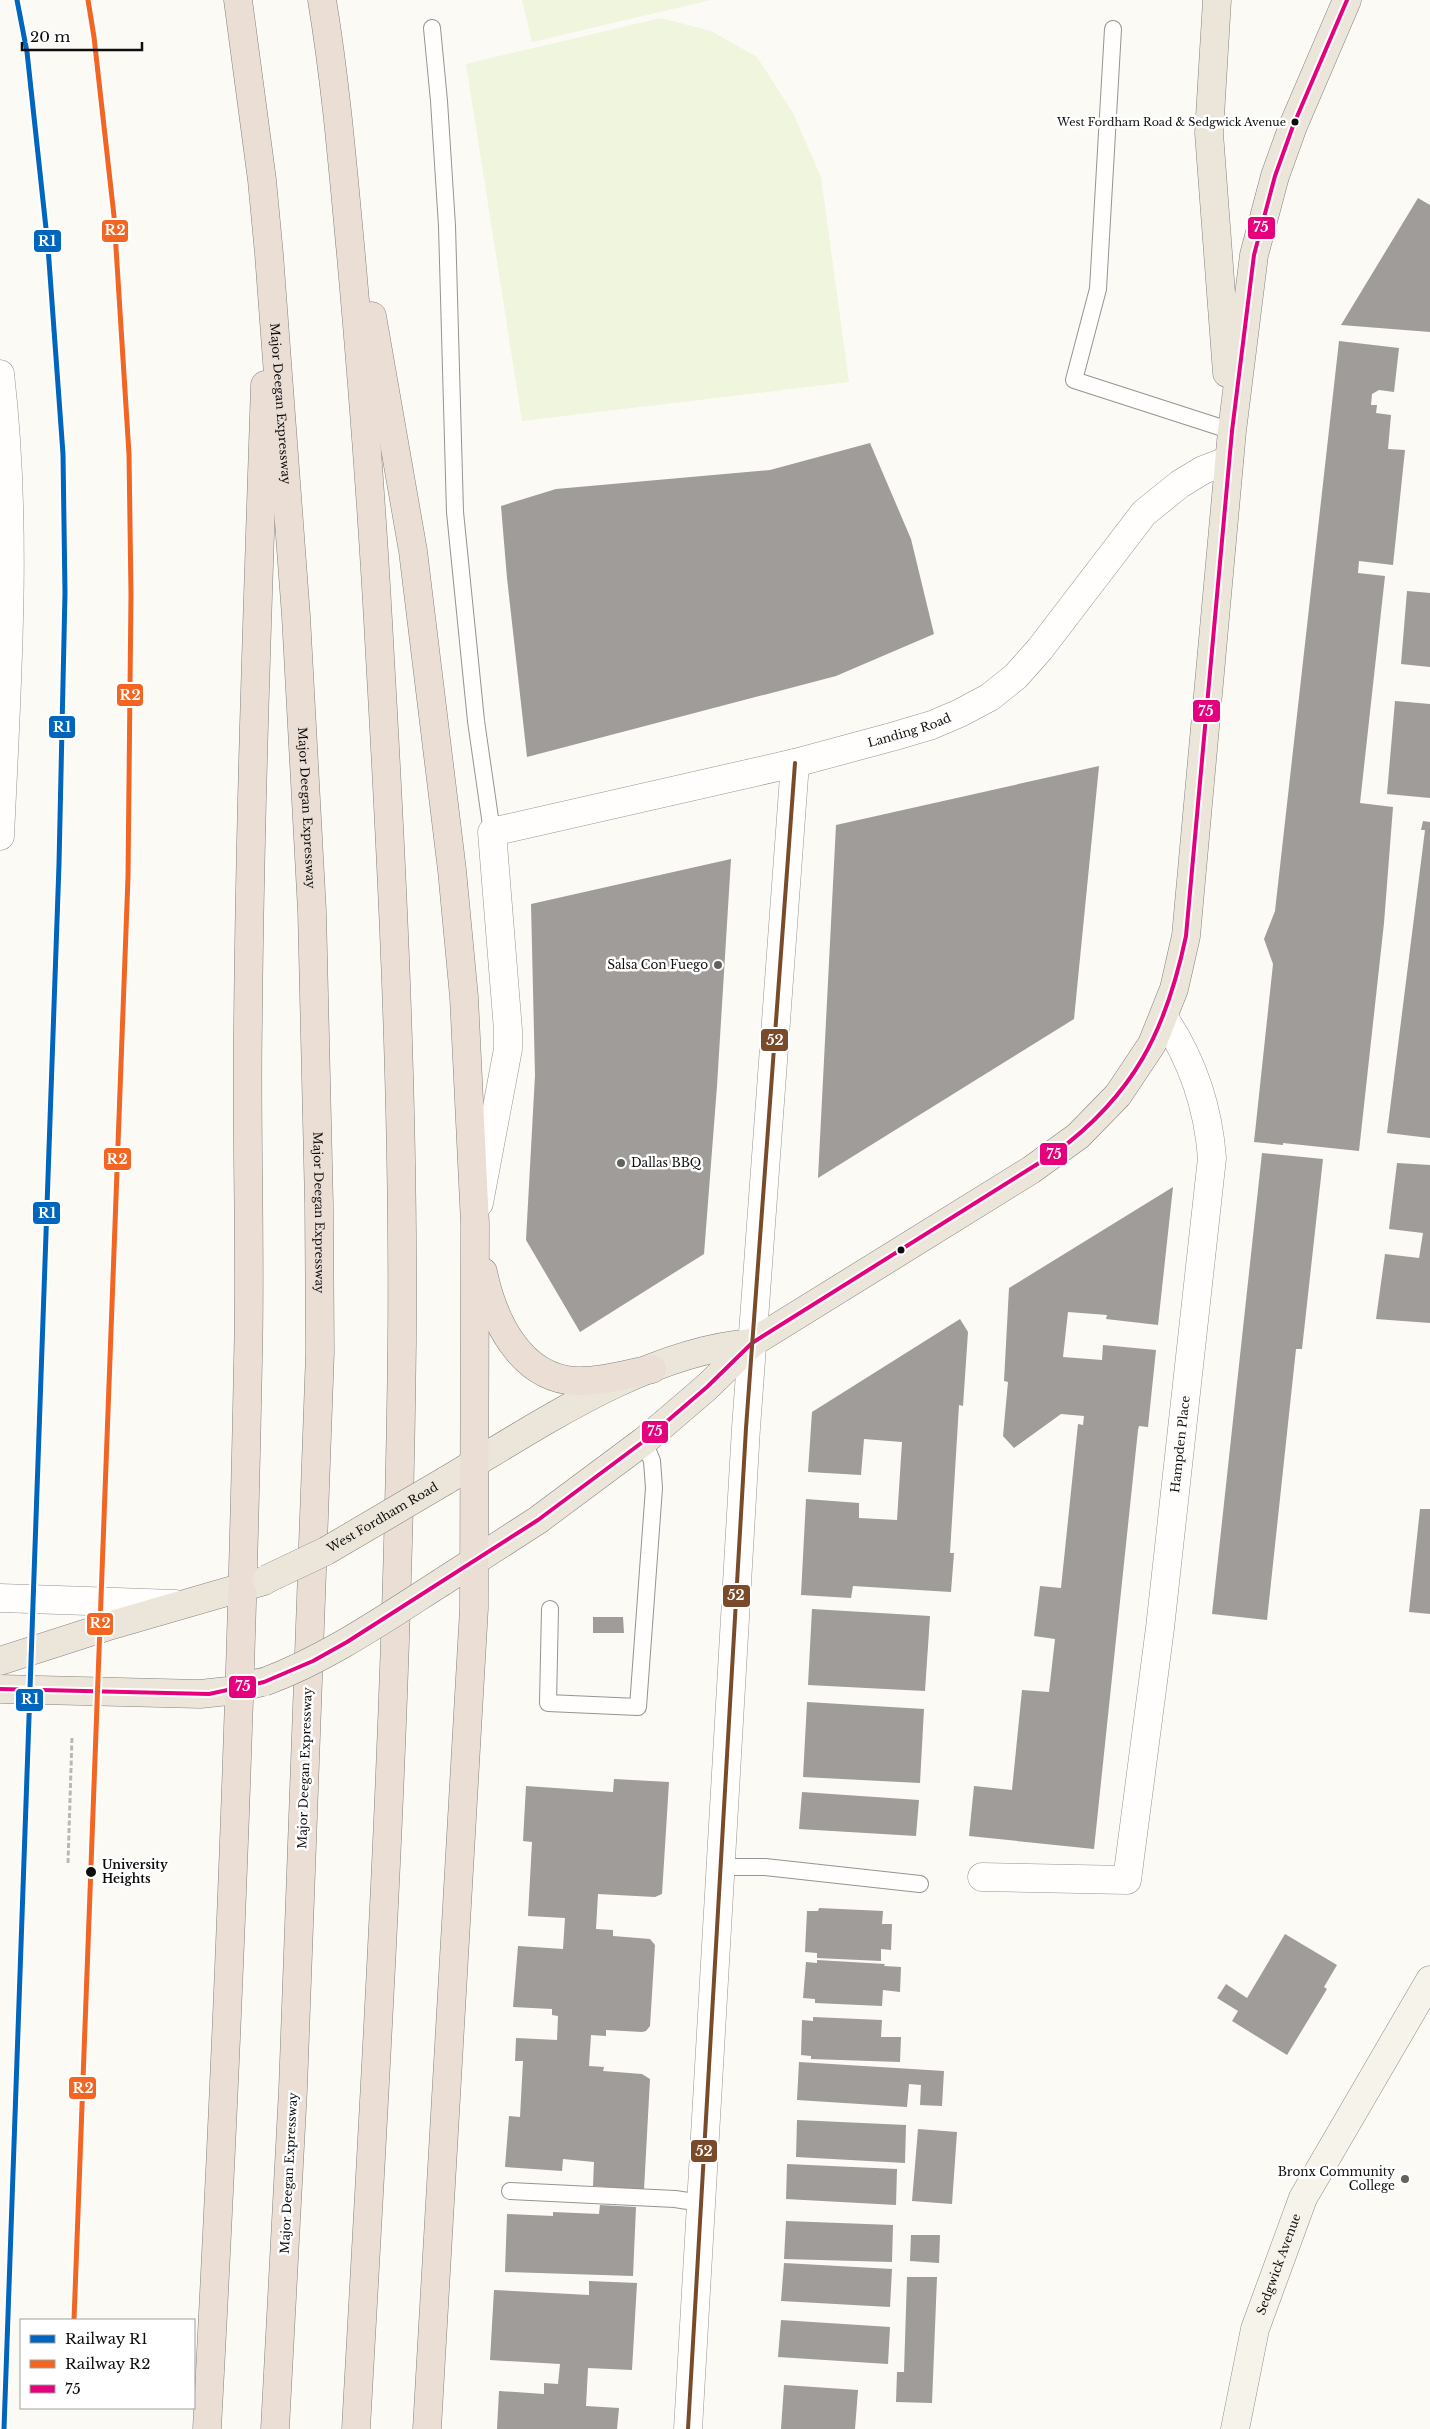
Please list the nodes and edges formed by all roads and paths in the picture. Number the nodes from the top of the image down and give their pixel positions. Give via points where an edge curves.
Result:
1 (238, 0) edge
2 (322, 0) edge
3 (1217, 0) edge
4 (1346, 0) edge
5 (432, 28) dead end
6 (1113, 29) dead end
7 (343, 166) junction
8 (268, 254) junction
9 (0, 374) edge
10 (1232, 431) junction
11 (3, 458) edge
12 (1229, 460) junction
13 (795, 762) junction
14 (492, 832) junction
15 (0, 836) edge
16 (1164, 1018) junction
17 (475, 1224) junction
18 (752, 1343) junction
19 (652, 1369) junction
20 (644, 1441) junction
21 (474, 1464) junction
22 (474, 1562) junction
23 (243, 1587) junction
24 (0, 1598) edge
25 (184, 1605) junction
26 (550, 1609) dead end
27 (0, 1661) edge
28 (240, 1688) junction
29 (0, 1689) edge
30 (72, 1738) dead end
31 (68, 1863) dead end
32 (721, 1867) junction
33 (982, 1876) dead end
34 (920, 1884) dead end
35 (1430, 1980) edge
36 (510, 2191) dead end
37 (700, 2203) junction
38 (207, 2429) edge
39 (274, 2429) edge
40 (356, 2429) edge
41 (427, 2429) edge
42 (688, 2429) edge
43 (1235, 2429) edge

1 - 8 highway, Major Deegan Expressway via 262,180
2 - 7 highway
3 - 10 main road via 1209,133
4 - 10 main road, West Fordham Road via 1292,126 1264,215 1254,255
5 - 14 lane via 447,226 455,512 476,721
6 - 10 lane via 1098,289 1074,380
7 - 17 highway via 389,408 423,623 464,997
7 - 40 highway via 368,460 386,758 398,1043 402,1334 384,1894
8 - 23 highway via 249,893 250,1271
8 - 39 highway, Major Deegan Expressway via 281,400 305,774 316,1058 320,1332 299,1944
9 - 11 street
10 - 12 main road, West Fordham Road
11 - 15 street via 10,600
12 - 13 street, Landing Road via 1180,484 1144,512 1040,649 1016,676 990,697 932,725
12 - 16 main road, West Fordham Road via 1186,936
13 - 14 street, Landing Road
13 - 18 street
14 - 17 street via 508,1049
16 - 18 main road, West Fordham Road via 1152,1044 1118,1094 1078,1136 1031,1170
16 - 33 street, Hampden Place via 1194,1071 1205,1106 1212,1158 1160,1628 1127,1880
17 - 19 highway via 485,1279 494,1306 511,1343 532,1365 575,1381
17 - 21 highway
18 - 19 main road, West Fordham Road via 730,1344
18 - 20 main road, West Fordham Road
18 - 32 street
19 - 21 main road, West Fordham Road via 562,1411
20 - 22 main road, West Fordham Road via 538,1520
20 - 26 lane via 652,1461 654,1488 638,1707 548,1703
21 - 22 highway
21 - 23 main road, West Fordham Road, bridge via 326,1551
22 - 28 main road, West Fordham Road, bridge via 313,1661
22 - 41 highway
23 - 25 main road, West Fordham Road
23 - 28 highway
24 - 25 street
25 - 27 main road, West Fordham Road
28 - 29 main road, West Fordham Road
28 - 38 highway via 226,2068
30 - 31 path
32 - 34 lane via 764,1867
32 - 37 street
35 - 43 main road, Sedgwick Avenue via 1303,2198 1254,2329
36 - 37 lane
37 - 42 street

